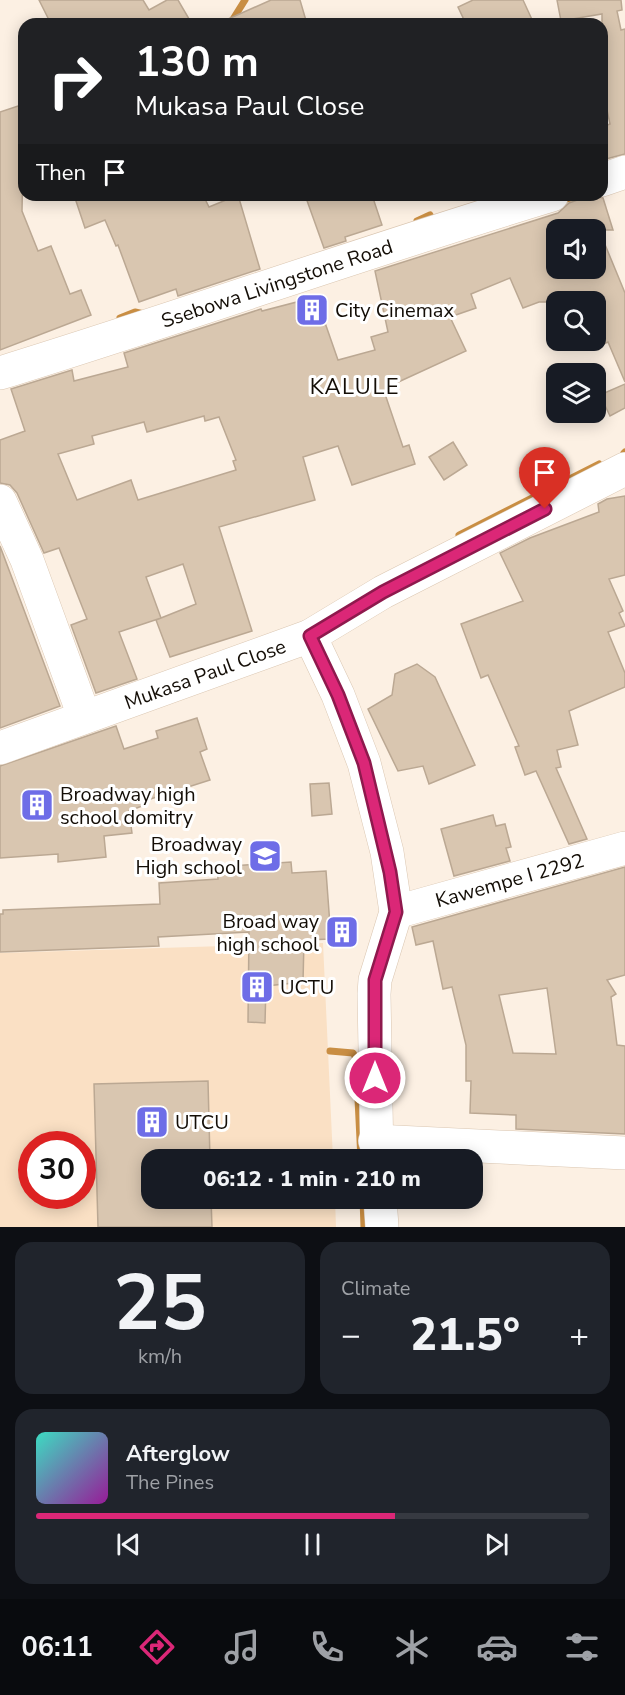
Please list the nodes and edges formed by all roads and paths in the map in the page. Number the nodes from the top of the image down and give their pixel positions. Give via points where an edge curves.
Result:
1 (532, 201) edge
2 (0, 373) edge
3 (625, 469) edge
4 (0, 501) edge
5 (310, 636) junction
6 (84, 716) junction
7 (0, 748) edge
8 (625, 848) edge
9 (396, 912) junction
10 (376, 1149) edge
11 (483, 1151) edge
12 (625, 1153) edge
13 (381, 1209) edge
14 (382, 1227) edge

1 - 2 street, Ssebowa Livingstone Road
3 - 5 street, Mukasa Paul Close via 383,592
4 - 6 street via 27,560
5 - 6 street, Mukasa Paul Close
5 - 9 street via 364,763 387,852
6 - 7 street, Mukasa Paul Close
8 - 9 street, Kawempe I 2292
9 - 10 street via 375,980
11 - 12 street
13 - 14 street

